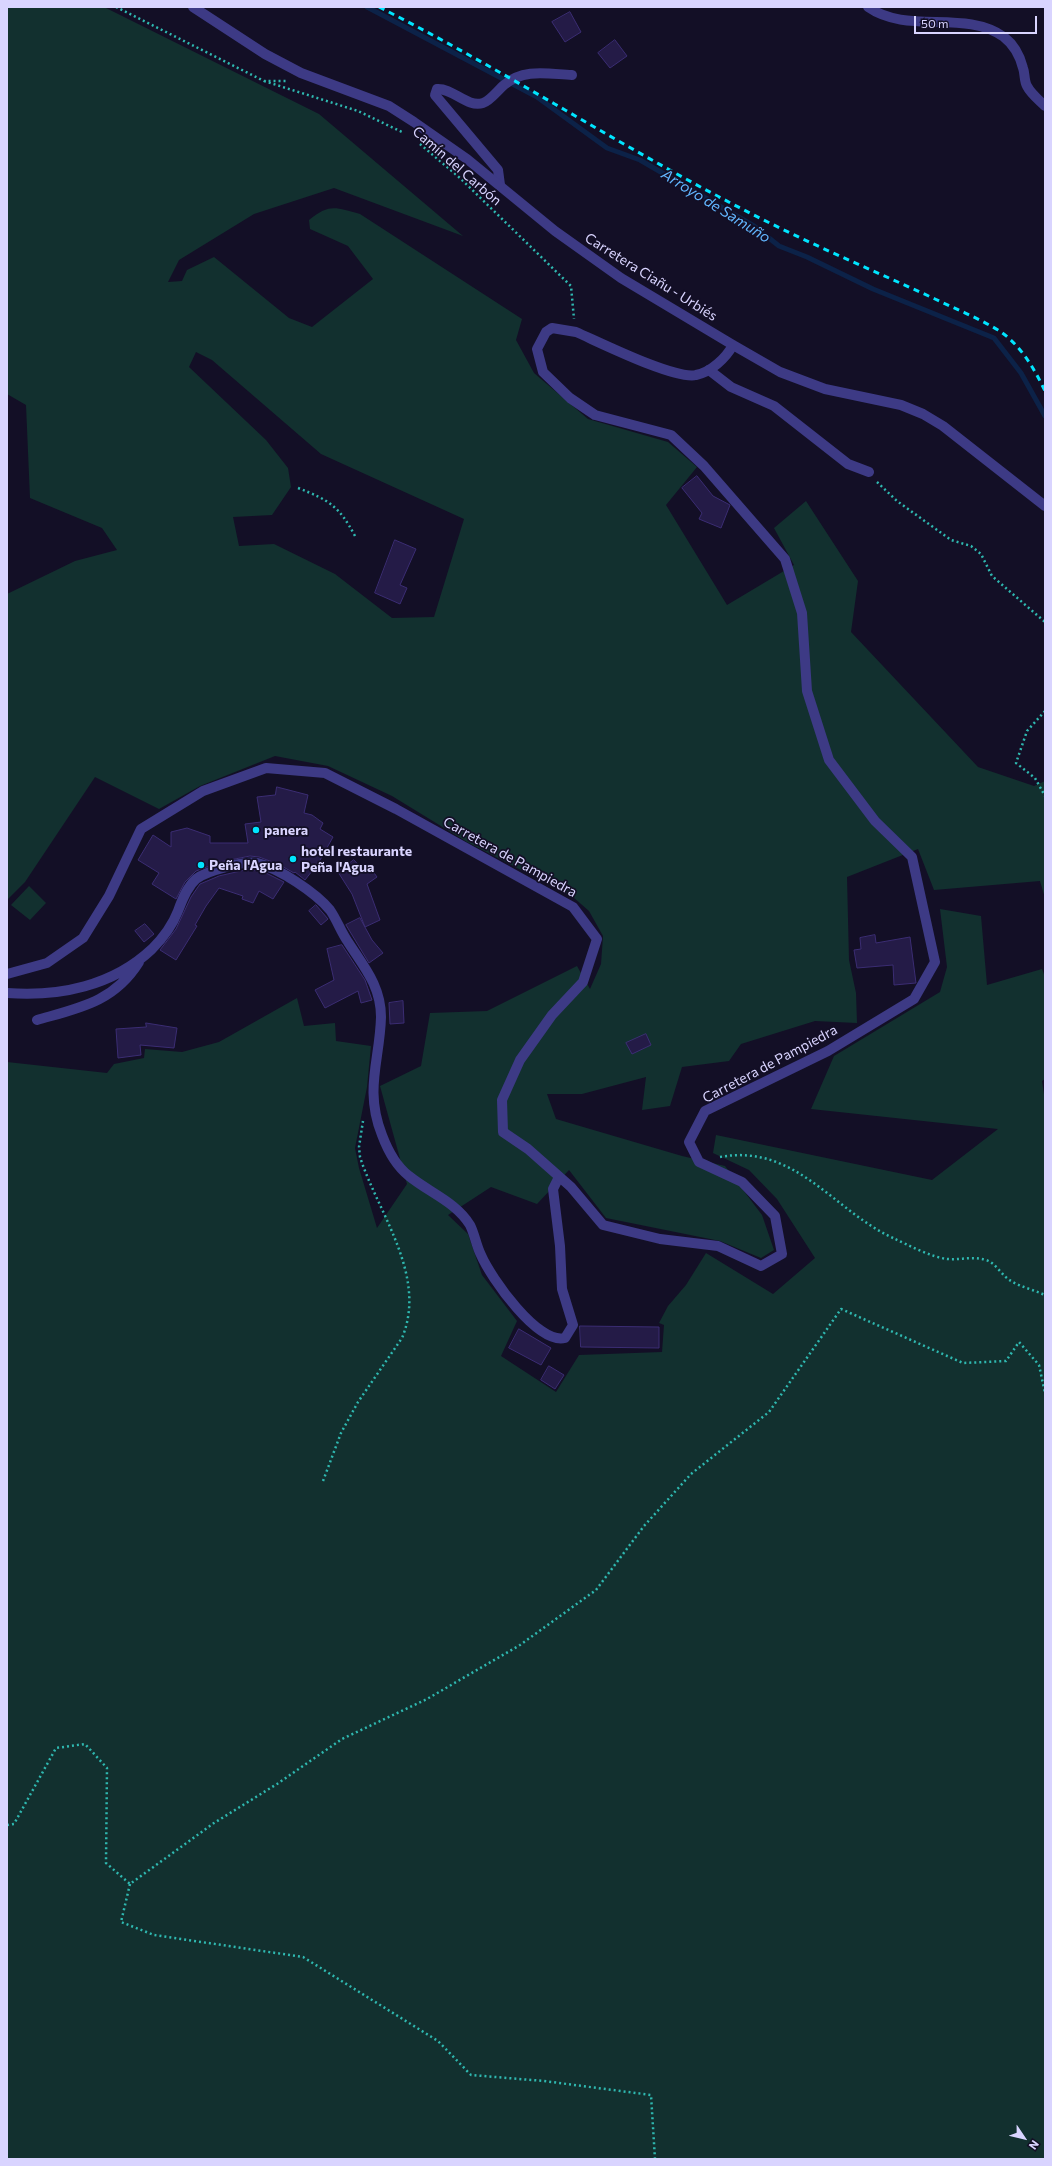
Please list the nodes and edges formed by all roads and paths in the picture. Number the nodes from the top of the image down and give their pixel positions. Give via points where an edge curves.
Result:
1 (116, 7) edge
2 (193, 7) edge
3 (868, 7) edge
4 (301, 73) junction
5 (572, 74) dead end
6 (264, 81) junction
7 (1045, 106) edge
8 (411, 136) dead end
9 (416, 141) dead end
10 (500, 185) junction
11 (576, 332) junction
12 (733, 345) junction
13 (708, 370) junction
14 (869, 472) joint
15 (298, 488) dead end
16 (1045, 506) edge
17 (355, 536) dead end
18 (1045, 622) edge
19 (1045, 711) edge
20 (1045, 796) edge
21 (141, 958) junction
22 (7, 974) edge
23 (7, 993) edge
24 (37, 1020) dead end
25 (364, 1113) dead end
26 (698, 1162) junction
27 (559, 1177) junction
28 (1045, 1295) edge
29 (1045, 1393) edge
30 (323, 1481) dead end
31 (7, 1825) edge
32 (130, 1884) junction
33 (655, 2159) edge

1 - 6 path, Camín del Carbón
2 - 4 street, Carretera Ciañu - Urbiés via 244,42
3 - 7 street via 891,18 971,24 991,30 1015,48 1023,67 1026,85
4 - 6 path, Camín del Carbón via 286,81
4 - 10 street, Carretera Ciañu - Urbiés via 389,106 467,159
5 - 10 street via 527,73 510,80 484,103 475,104 444,89 437,89 435,95 498,170
6 - 8 path, Camín del Carbón via 358,111
9 - 11 path, Camín del Carbón via 460,178 571,286
10 - 12 street, Carretera Ciañu - Urbiés via 555,231 621,278
11 - 13 street, Carretera de Pampiedra via 666,371 695,376
11 - 26 street, Carretera de Pampiedra via 552,328 546,332 537,349 543,372 570,398 595,415 671,435 704,466 785,559 802,613 807,691 829,760 875,820 912,857 935,962 914,999 828,1051 705,1112 689,1142
12 - 13 street, Carretera de Pampiedra via 728,355
12 - 16 street, Carretera Ciañu - Urbiés via 780,372 826,389 901,405 923,414 943,426
13 - 14 street via 731,387 774,406 848,464
14 - 18 path via 897,500 951,540 971,546 981,554 992,576
15 - 17 path via 336,507
19 - 20 path via 1027,731 1016,763 1035,778
21 - 23 street via 115,974 82,988 53,993
21 - 24 street via 130,976 110,994 98,1001
21 - 27 street via 163,936 194,880 225,867 250,862 260,864 300,884 325,905 332,912 377,988 381,1016 372,1084 381,1134 394,1161 409,1176 455,1206 475,1234 480,1253 499,1285 540,1332 559,1340 565,1338 573,1326 562,1289 553,1189
22 - 27 street, Carretera de Pampiedra via 47,963 83,938 109,896 141,829 203,791 266,768 326,773 573,906 597,939 583,982 552,1014 520,1060 502,1100 503,1132 528,1149
25 - 30 path via 358,1147 360,1157 406,1271 409,1301 407,1327 341,1433
26 - 27 street, Carretera de Pampiedra via 742,1182 776,1216 782,1254 761,1266 718,1246 660,1238 603,1225
26 - 28 path via 730,1156 757,1157 781,1163 811,1180 866,1223 891,1237 946,1259 987,1260 1011,1281
29 - 32 path via 1039,1365 1019,1342 1006,1361 963,1363 841,1309 769,1412 691,1474 644,1526 596,1590 520,1646 427,1699 342,1739 214,1823
31 - 32 path via 14,1824 56,1748 85,1744 107,1768 106,1863
32 - 33 path via 121,1922 154,1935 303,1957 438,2041 471,2075 544,2081 651,2095

